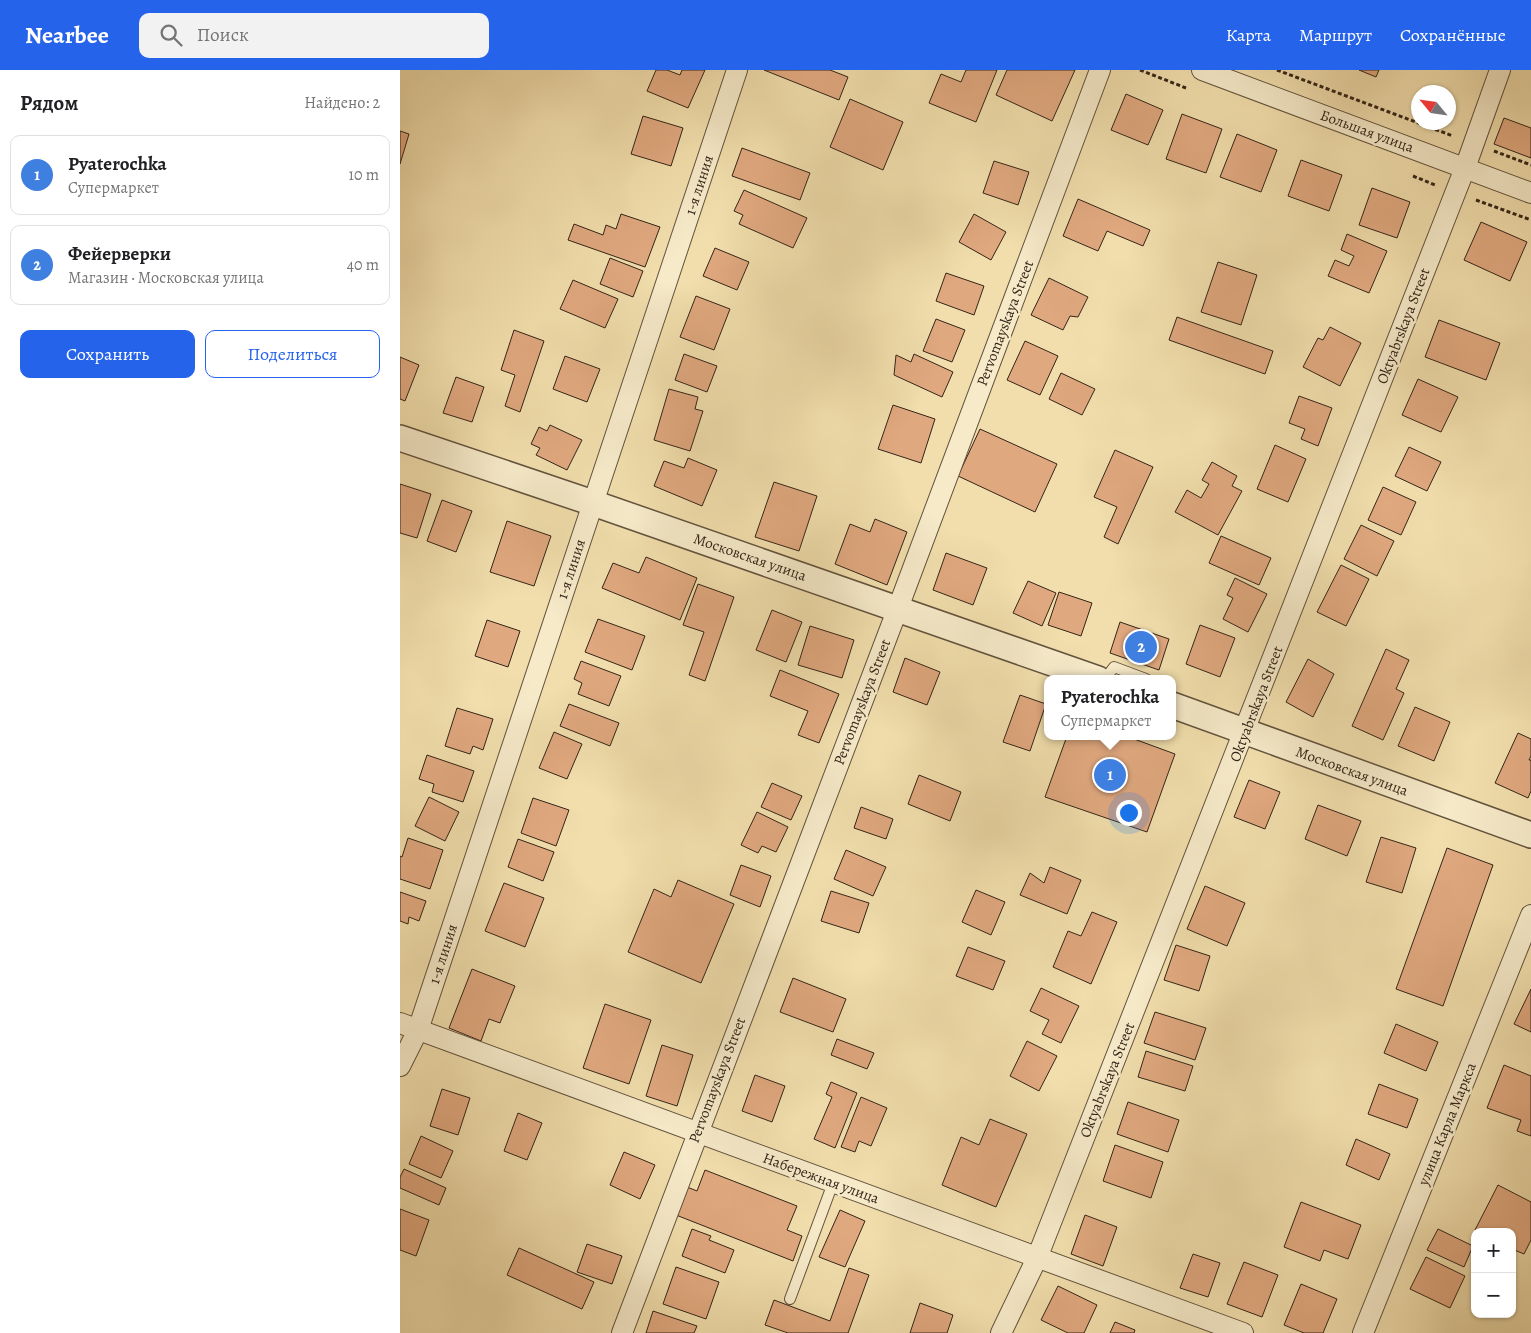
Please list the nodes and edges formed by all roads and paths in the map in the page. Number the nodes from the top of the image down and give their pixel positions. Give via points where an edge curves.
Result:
1 (737, 70) edge
2 (1100, 70) edge
3 (1202, 70) edge
4 (1277, 70) edge
5 (1500, 70) edge
6 (1474, 144) junction
7 (1531, 165) edge
8 (1465, 168) junction
9 (1456, 193) junction
10 (1531, 193) edge
11 (1531, 220) edge
12 (400, 438) edge
13 (593, 503) junction
14 (898, 608) junction
15 (1087, 675) edge
16 (1108, 675) edge
17 (1135, 675) edge
18 (1178, 710) edge
19 (1245, 732) junction
20 (1531, 835) edge
21 (1531, 915) edge
22 (409, 1026) edge
23 (400, 1066) edge
24 (697, 1132) junction
25 (833, 1183) junction
26 (1037, 1258) junction
27 (790, 1299) dead end
28 (622, 1333) edge
29 (1001, 1333) edge
30 (1242, 1333) edge
31 (1363, 1333) edge

1 - 13 street, 1-я линия
2 - 14 street, Pervomayskaya Street
3 - 8 street, Большая улица
4 - 6 path
5 - 6 street, Oktyabrskaya Street
6 - 7 path
6 - 8 street, Oktyabrskaya Street
8 - 9 street, Oktyabrskaya Street
8 - 10 street, Большая улица
9 - 11 path
9 - 19 street, Oktyabrskaya Street
12 - 13 street, Московская улица
13 - 14 street, Московская улица
13 - 22 street, 1-я линия
14 - 15 street, Московская улица
14 - 24 street, Pervomayskaya Street
16 - 17 lane via 1114,667
18 - 19 street, Московская улица
19 - 20 street, Московская улица
19 - 26 street, Oktyabrskaya Street
21 - 31 street, улица Карла Маркса
22 - 23 street, 1-я линия
22 - 24 street, Набережная улица
24 - 25 street, Набережная улица
24 - 28 street, Pervomayskaya Street
25 - 26 street, Набережная улица
25 - 27 lane
26 - 29 street, Oktyabrskaya Street
26 - 30 street, Набережная улица

